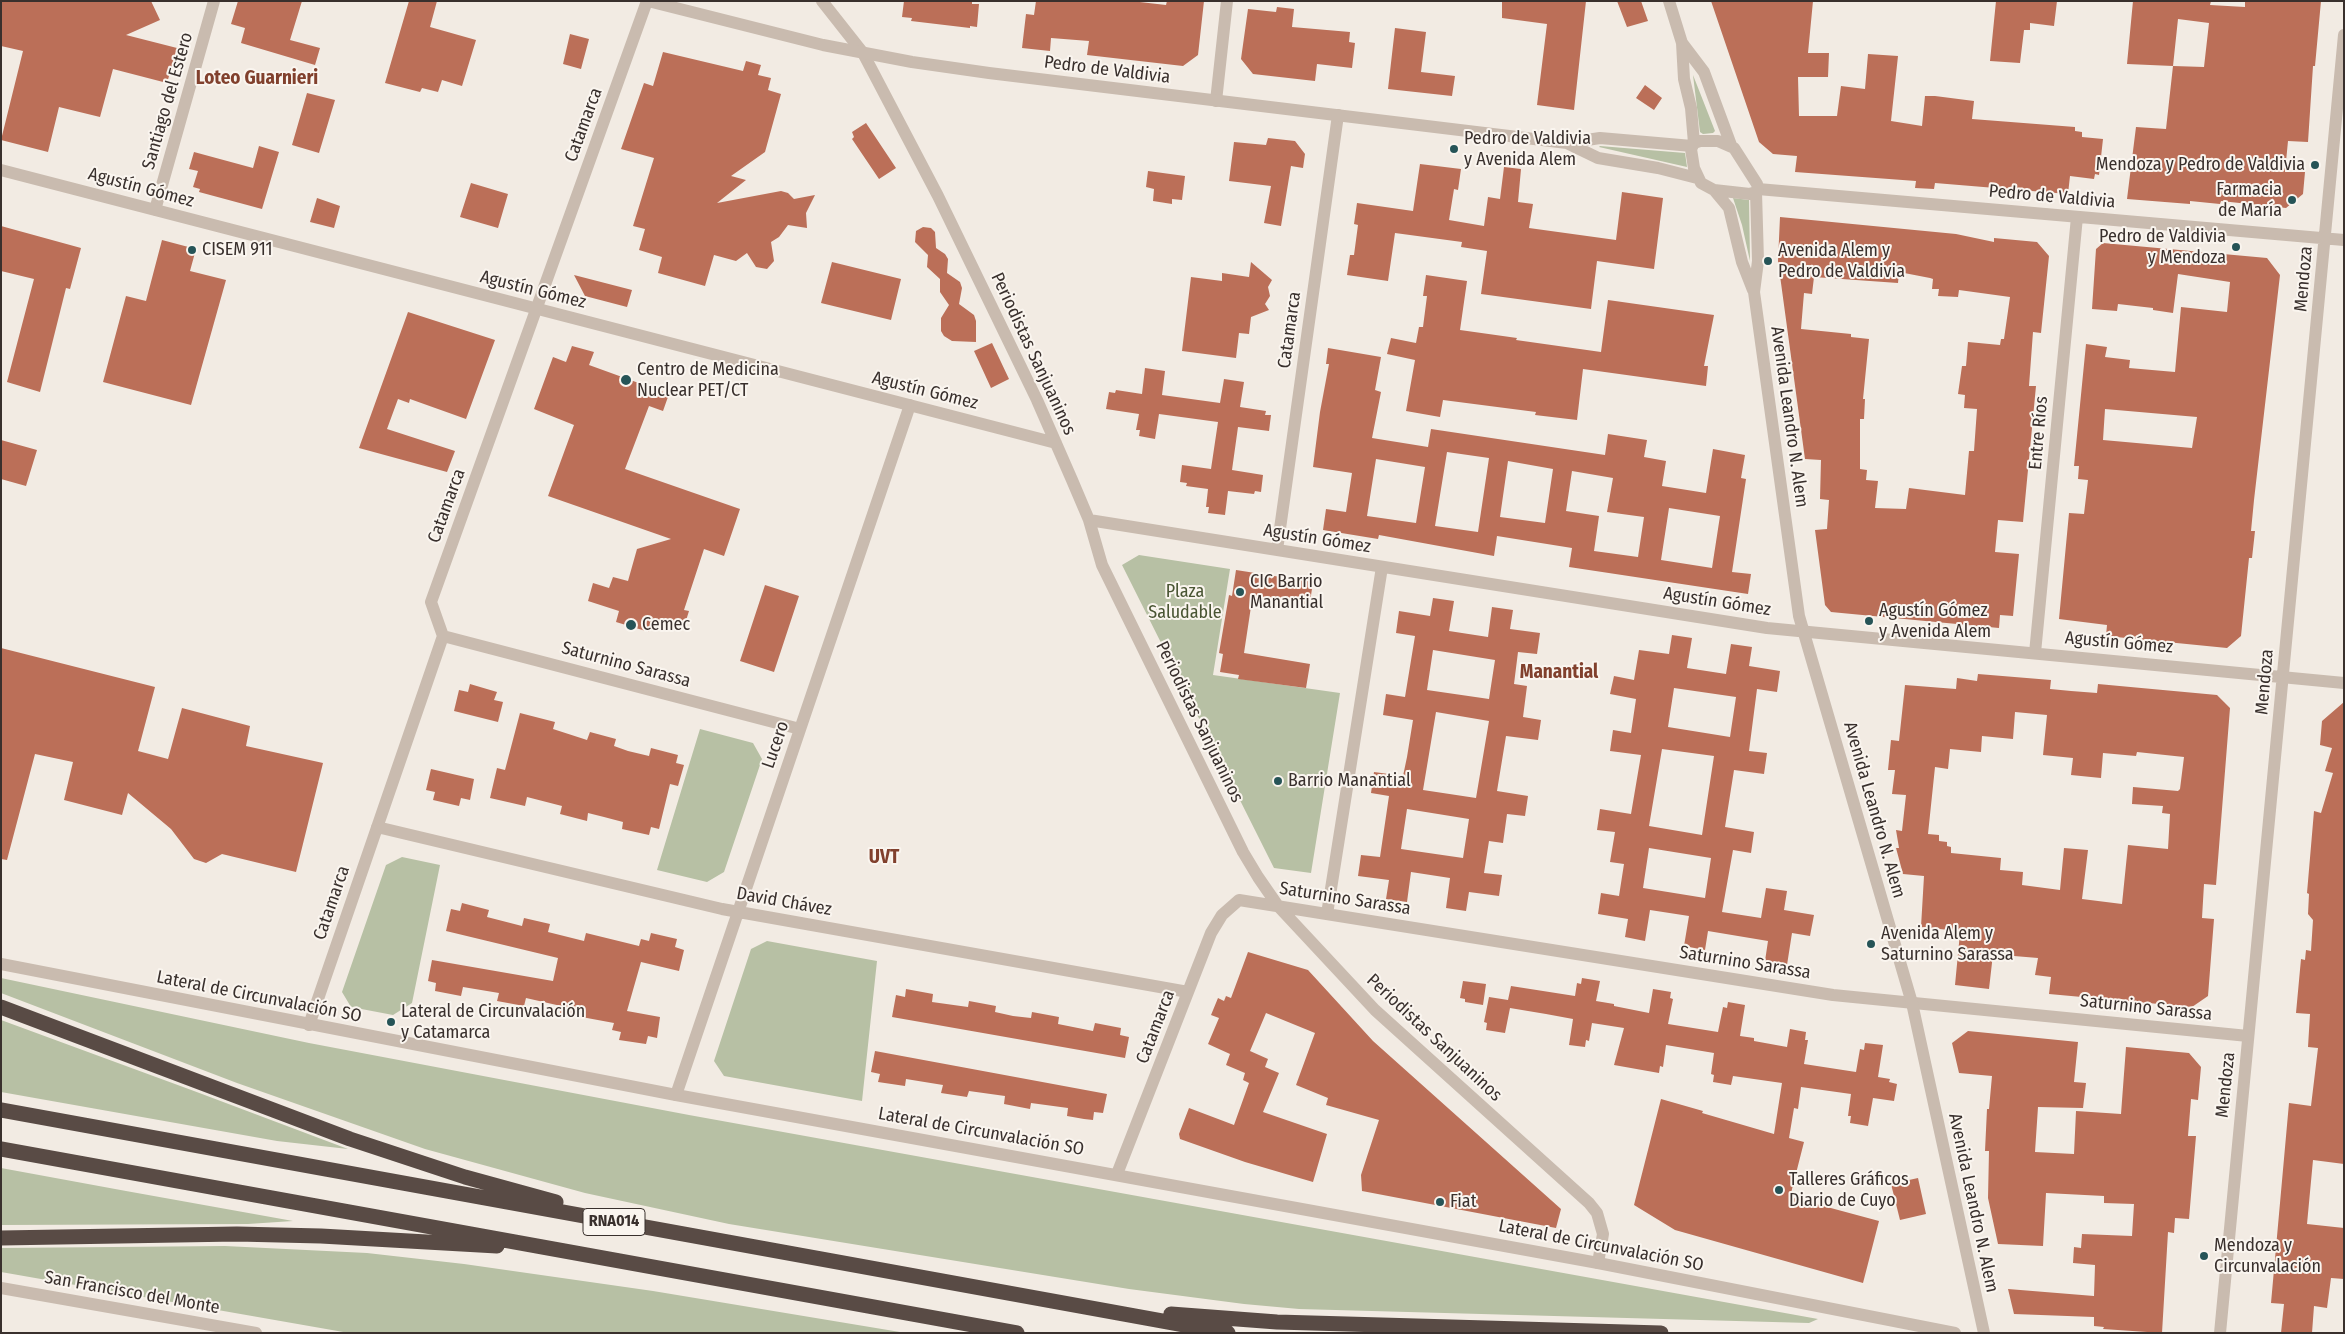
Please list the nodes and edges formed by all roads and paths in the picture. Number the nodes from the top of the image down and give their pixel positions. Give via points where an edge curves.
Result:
1 (214, 1) edge
2 (648, 1) edge
3 (822, 1) edge
4 (1227, 1) edge
5 (1669, 1) edge
6 (2344, 35) edge
7 (1682, 43) junction
8 (863, 53) junction
9 (1216, 101) junction
10 (1338, 115) junction
11 (1567, 143) junction
12 (1693, 144) junction
13 (1731, 146) junction
14 (1, 170) edge
15 (1697, 178) junction
16 (1714, 190) junction
17 (1757, 191) junction
18 (155, 210) junction
19 (2077, 217) junction
20 (2325, 239) junction
21 (2344, 240) edge
22 (1754, 292) junction
23 (536, 309) junction
24 (910, 405) junction
25 (1056, 443) junction
26 (1089, 520) junction
27 (1277, 550) junction
28 (1382, 567) junction
29 (1804, 632) junction
30 (443, 636) junction
31 (2035, 653) junction
32 (2283, 676) junction
33 (2344, 682) edge
34 (800, 729) junction
35 (377, 827) junction
36 (1239, 900) joint
37 (1278, 906) junction
38 (738, 912) junction
39 (1327, 914) junction
40 (1, 964) edge
41 (1188, 992) junction
42 (1912, 1003) junction
43 (1, 1007) edge
44 (309, 1025) junction
45 (2248, 1036) junction
46 (676, 1095) junction
47 (1, 1110) edge
48 (1, 1149) edge
49 (1117, 1174) junction
50 (646, 1228) junction
51 (1, 1238) edge
52 (568, 1251) junction
53 (1598, 1263) junction
54 (1, 1288) edge
55 (1092, 1308) junction
56 (256, 1333) edge
57 (1017, 1333) edge
58 (1228, 1333) edge
59 (1661, 1333) edge
60 (1955, 1333) edge
61 (1984, 1333) edge
62 (2220, 1333) edge

1 - 18 street, Santiago del Estero
2 - 8 street, Pedro de Valdivia via 763,32
2 - 23 street, Catamarca
3 - 8 street, Periodistas Sanjuaninos
4 - 9 street
5 - 7 street
6 - 20 street, Mendoza
7 - 12 street
7 - 13 street via 1704,72
8 - 9 street, Pedro de Valdivia via 989,73
8 - 25 street, Periodistas Sanjuaninos via 938,196
9 - 10 street, Pedro de Valdivia
10 - 11 street, Pedro de Valdivia
10 - 27 street, Catamarca
11 - 12 street, Pedro de Valdivia via 1600,138
11 - 15 street, Pedro de Valdivia via 1598,158
12 - 13 street, Pedro de Valdivia via 1718,140
12 - 15 street via 1691,156
13 - 17 street via 1757,184
14 - 18 street, Agustín Gómez
15 - 16 street via 1706,188
16 - 17 street, Pedro de Valdivia via 1750,194
16 - 22 street, Avenida Leandro N. Alem via 1729,208 1742,262
17 - 19 street, Pedro de Valdivia
17 - 22 street, Avenida Leandro N. Alem via 1758,261
18 - 23 street, Agustín Gómez
19 - 20 street, Pedro de Valdivia
19 - 31 street, Entre Ríos
20 - 21 street, Pedro de Valdivia
20 - 32 street, Mendoza
22 - 29 street, Avenida Leandro N. Alem via 1799,616
23 - 24 street, Agustín Gómez
23 - 30 street, Catamarca via 431,602
24 - 25 street, Agustín Gómez
24 - 34 street, Lucero
25 - 26 street, Periodistas Sanjuaninos
26 - 27 street, Agustín Gómez
26 - 37 street, Periodistas Sanjuaninos via 1106,574 1243,852
27 - 28 street, Agustín Gómez
28 - 29 street, Agustín Gómez
28 - 39 street
29 - 31 street, Agustín Gómez
29 - 42 street, Avenida Leandro N. Alem
30 - 34 street, Saturnino Sarassa
30 - 35 street, Catamarca
31 - 32 street, Agustín Gómez
32 - 33 street, Agustín Gómez
32 - 45 street, Mendoza
34 - 38 street, Lucero
35 - 38 street, David Chávez
35 - 44 street, Catamarca
36 - 37 street, Saturnino Sarassa
36 - 41 street, Catamarca via 1222,914 1216,924
37 - 39 street, Saturnino Sarassa
37 - 53 street, Periodistas Sanjuaninos via 1393,1027 1597,1213 1603,1234
38 - 41 street, David Chávez
38 - 46 street, Lucero
39 - 42 street, Saturnino Sarassa via 1832,995
40 - 44 street, Lateral de Circunvalación SO
41 - 49 street, Catamarca
42 - 45 street, Saturnino Sarassa
42 - 61 street, Avenida Leandro N. Alem
43 - 50 highway via 359,1142 465,1177
44 - 46 street, Lateral de Circunvalación SO
45 - 62 street, Mendoza
46 - 49 street, Lateral de Circunvalación SO
47 - 50 highway, RNA014
48 - 52 highway, RNA014
49 - 53 street, Lateral de Circunvalación SO
50 - 55 highway, RNA014
51 - 52 highway via 169,1234 312,1236
52 - 57 highway, RNA014
53 - 60 street, Lateral de Circunvalación SO
54 - 56 street, San Francisco del Monte
55 - 58 highway, RNA014
55 - 59 highway via 1277,1322

